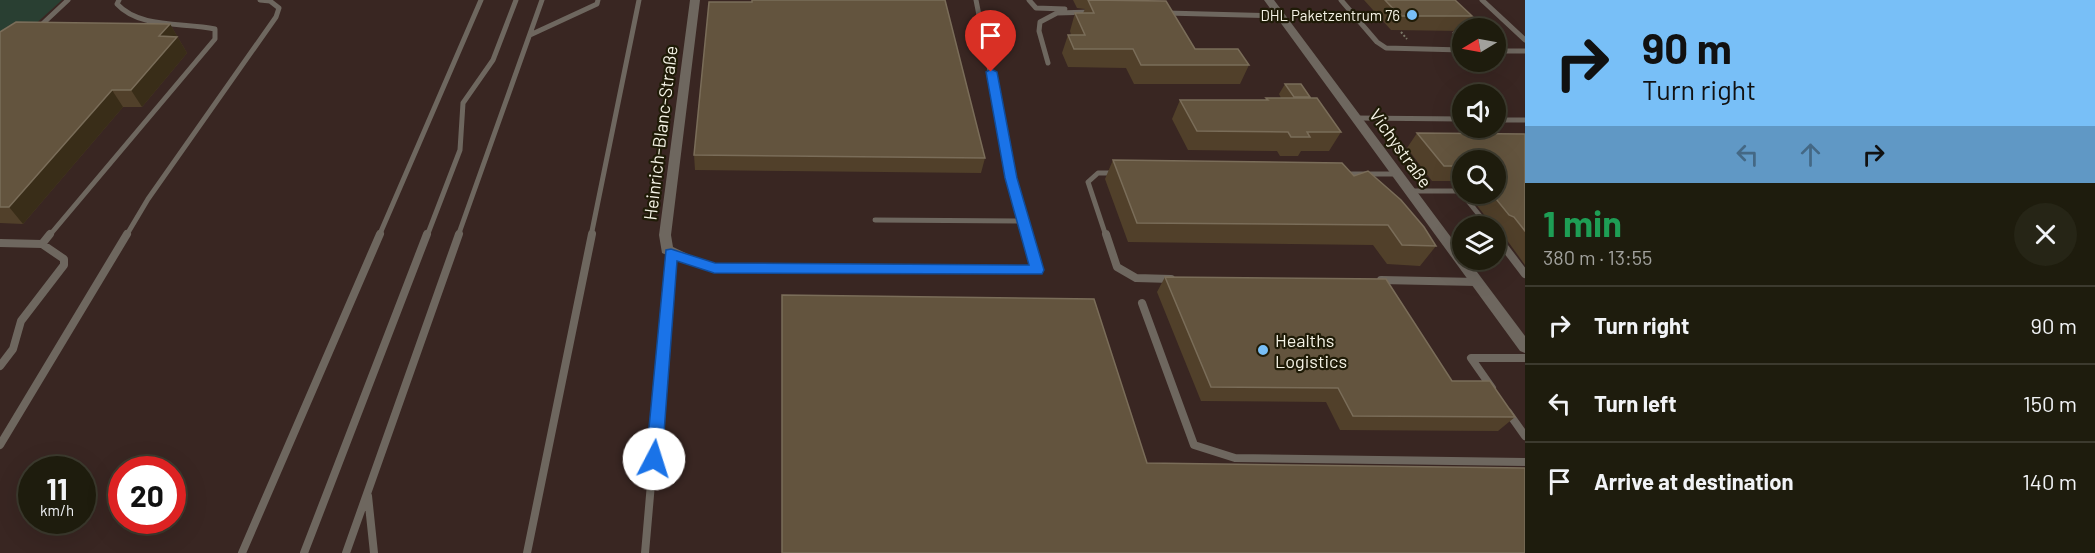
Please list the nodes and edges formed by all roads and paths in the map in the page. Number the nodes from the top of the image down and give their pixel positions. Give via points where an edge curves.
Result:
1 (68, 0) edge
2 (119, 0) edge
3 (260, 0) edge
4 (481, 0) edge
5 (516, 0) edge
6 (542, 0) edge
7 (598, 0) edge
8 (639, 0) edge
9 (695, 0) edge
10 (976, 0) edge
11 (1029, 0) edge
12 (1269, 0) edge
13 (1341, 0) edge
14 (1482, 0) edge
15 (1161, 11) edge
16 (1279, 14) junction
17 (27, 34) edge
18 (530, 35) junction
19 (1525, 40) edge
20 (1452, 50) edge
21 (1506, 51) edge
22 (1525, 51) edge
23 (1048, 63) dead end
24 (1356, 118) junction
25 (1452, 120) edge
26 (1506, 120) edge
27 (1525, 120) edge
28 (1122, 173) edge
29 (1333, 174) edge
30 (1397, 174) junction
31 (1409, 190) junction
32 (1480, 216) edge
33 (875, 220) dead end
34 (1023, 221) junction
35 (0, 243) edge
36 (42, 244) junction
37 (1506, 249) edge
38 (671, 253) junction
39 (685, 258) joint
40 (1525, 274) edge
41 (1184, 279) edge
42 (1374, 280) edge
43 (1477, 282) junction
44 (1142, 303) dead end
45 (1525, 347) edge
46 (1525, 358) edge
47 (0, 366) edge
48 (1498, 397) edge
49 (1505, 407) edge
50 (1525, 436) edge
51 (0, 445) edge
52 (1525, 462) edge
53 (368, 494) junction
54 (243, 553) edge
55 (304, 553) edge
56 (346, 553) edge
57 (374, 553) edge
58 (527, 553) edge
59 (645, 553) edge

1 - 17 lane
2 - 36 lane via 117,4 125,13 215,29 215,39
3 - 51 lane via 279,8 276,17 148,199
4 - 54 lane
5 - 55 lane via 493,60 463,103 460,150
6 - 18 lane
7 - 18 lane via 597,4
8 - 58 lane
9 - 38 street, Heinrich-Blanc-Straße via 665,235
10 - 34 lane
11 - 23 lane via 1036,8 1094,11 1058,13 1040,22
12 - 16 street, Vichystraße
13 - 20 lane via 1386,48
14 - 19 lane
15 - 16 lane
16 - 24 street, Vichystraße
18 - 53 lane
21 - 22 lane
24 - 25 lane
24 - 30 street, Vichystraße
26 - 27 lane
28 - 41 lane via 1098,173 1088,182 1117,267 1136,278
29 - 30 lane
30 - 31 street, Vichystraße
31 - 32 lane via 1460,191
31 - 43 street, Vichystraße
33 - 34 lane
34 - 39 lane via 1037,270 714,268
35 - 36 lane
36 - 47 lane via 64,259 64,266 21,321 13,349
37 - 40 lane
38 - 39 street
38 - 59 lane
42 - 43 lane
43 - 45 street, Vichystraße
44 - 52 lane via 1194,445 1235,458
46 - 48 lane via 1471,358
49 - 50 lane
53 - 56 lane
53 - 57 lane

